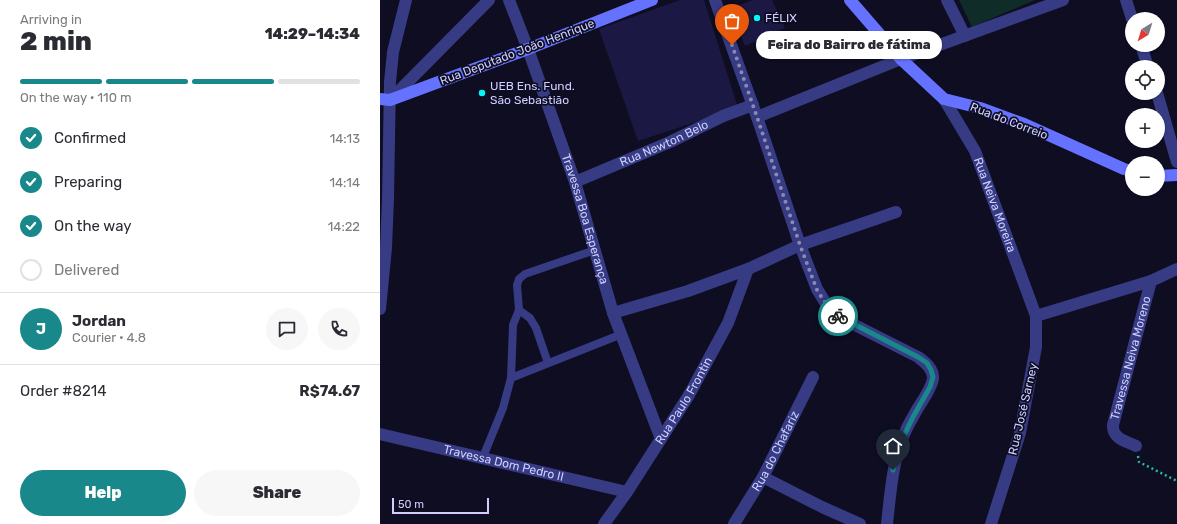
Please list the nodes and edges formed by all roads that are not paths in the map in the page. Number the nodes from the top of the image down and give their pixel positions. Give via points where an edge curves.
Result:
1 (406, 0) edge
2 (489, 0) edge
3 (509, 0) edge
4 (652, 0) edge
5 (715, 0) edge
6 (850, 0) edge
7 (947, 0) edge
8 (1064, 0) edge
9 (1126, 0) edge
10 (1130, 12) edge
11 (965, 36) junction
12 (528, 49) junction
13 (901, 59) junction
14 (944, 99) junction
15 (385, 100) edge
16 (1159, 100) edge
17 (755, 111) junction
18 (1177, 162) edge
19 (1125, 169) edge
20 (1177, 175) edge
21 (1165, 176) edge
22 (575, 182) junction
23 (896, 212) dead end
24 (800, 245) junction
25 (595, 250) junction
26 (748, 269) junction
27 (1177, 269) edge
28 (1151, 281) junction
29 (380, 309) edge
30 (519, 310) junction
31 (613, 313) junction
32 (1036, 316) junction
33 (622, 334) junction
34 (548, 363) junction
35 (814, 377) dead end
36 (511, 378) junction
37 (380, 434) edge
38 (661, 439) junction
39 (1136, 446) road end
40 (483, 457) junction
41 (763, 477) junction
42 (627, 492) junction
43 (604, 524) edge
44 (734, 524) edge
45 (860, 524) edge
46 (887, 524) edge
47 (991, 524) edge

1 - 15 street
2 - 15 street
3 - 12 street, Travessa Boa Esperança
4 - 12 street, Rua Deputado João Henrique
5 - 17 street
6 - 13 street, Rua do Correio
7 - 11 street
8 - 11 street, Rua Newton Belo
9 - 10 street
11 - 13 street, Rua Newton Belo
12 - 15 street, Rua Deputado João Henrique
12 - 22 street, Travessa Boa Esperança
13 - 14 street, Rua do Correio
13 - 17 street, Rua Newton Belo
14 - 19 street, Rua do Correio via 980,108 1024,124
14 - 32 street, Rua Neiva Moreira via 975,151
15 - 29 street via 386,241
16 - 18 street
17 - 22 street, Rua Newton Belo via 723,116 670,142
17 - 24 street
20 - 21 street
22 - 25 street, Travessa Boa Esperança
23 - 24 street
24 - 26 street
24 - 46 street via 817,290 837,316 918,357 927,363 931,370 933,377 930,387 901,442 893,470
25 - 30 lane via 522,276 517,285
25 - 31 street, Travessa Boa Esperança
26 - 31 street via 688,291
26 - 38 street, Rua Paulo Frontin via 728,323 689,395
27 - 28 street
28 - 32 street
28 - 39 street, Travessa Neiva Moreno via 1113,424 1115,435
30 - 34 lane via 530,318 536,328
30 - 36 lane via 513,325
31 - 33 street, Travessa Boa Esperança
32 - 47 street, Rua José Sarney via 1036,347 1020,433
33 - 34 lane
33 - 38 street, Travessa Boa Esperança
34 - 36 lane
35 - 41 street, Rua do Chafariz
36 - 40 lane via 503,408
37 - 40 street, Travessa Dom Pedro II
38 - 42 street, Rua Paulo Frontin
40 - 42 street, Travessa Dom Pedro II
41 - 44 street, Rua do Chafariz
41 - 45 street
42 - 43 street, Rua Paulo Frontin

